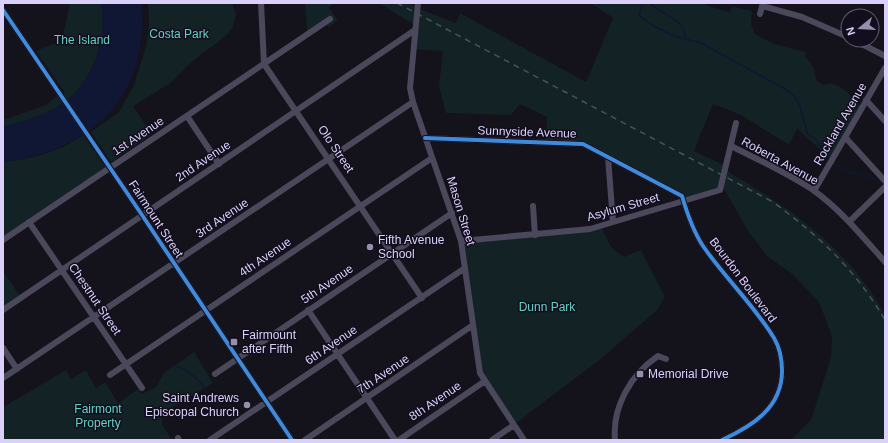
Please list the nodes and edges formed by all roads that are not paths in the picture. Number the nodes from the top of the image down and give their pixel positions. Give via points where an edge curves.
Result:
1 (260, 3) edge
2 (418, 3) edge
3 (762, 5) edge
4 (3, 10) edge
5 (760, 14) dead end
6 (330, 19) dead end
7 (415, 30) junction
8 (840, 34) edge
9 (870, 48) edge
10 (885, 56) edge
11 (264, 64) junction
12 (885, 68) edge
13 (866, 100) junction
14 (413, 102) junction
15 (296, 110) junction
16 (187, 116) junction
17 (885, 121) edge
18 (736, 123) dead end
19 (845, 137) junction
20 (425, 138) junction
21 (731, 146) junction
22 (608, 157) junction
23 (329, 158) junction
24 (432, 158) junction
25 (219, 164) junction
26 (111, 168) junction
27 (885, 181) edge
28 (885, 187) edge
29 (814, 191) junction
30 (684, 201) junction
31 (361, 206) junction
32 (533, 206) dead end
33 (452, 214) junction
34 (142, 215) junction
35 (29, 222) junction
36 (613, 222) junction
37 (849, 222) junction
38 (535, 235) junction
39 (3, 240) edge
40 (461, 241) junction
41 (393, 254) junction
42 (885, 262) edge
43 (174, 264) junction
44 (465, 268) junction
45 (62, 270) junction
46 (422, 298) junction
47 (3, 310) edge
48 (308, 310) junction
49 (205, 311) junction
50 (94, 317) junction
51 (473, 325) junction
52 (3, 348) edge
53 (337, 354) junction
54 (237, 359) junction
55 (666, 359) dead end
56 (126, 364) junction
57 (17, 369) junction
58 (215, 374) dead end
59 (110, 375) dead end
60 (3, 378) edge
61 (485, 381) junction
62 (142, 388) dead end
63 (367, 398) junction
64 (266, 402) junction
65 (514, 425) junction
66 (210, 440) edge
67 (292, 440) edge
68 (305, 440) edge
69 (395, 440) edge
70 (399, 440) edge
71 (492, 440) edge
72 (524, 440) edge
73 (615, 440) edge
74 (722, 440) edge

1 - 11 street
2 - 7 street, Mason Street
3 - 5 street
3 - 8 street via 802,17
4 - 26 street, Fairmount Street
6 - 11 street, 1st Avenue
7 - 14 street, Mason Street via 410,88
7 - 15 street, 2nd Avenue
9 - 10 street
11 - 15 street, Olo Street
11 - 16 street, 1st Avenue
12 - 13 street, Rockland Avenue
13 - 17 street
13 - 19 street, Rockland Avenue
14 - 20 street, Mason Street
14 - 23 street, 3rd Avenue
15 - 23 street, Olo Street
15 - 25 street, 2nd Avenue
16 - 25 street
16 - 26 street, 1st Avenue
18 - 21 street, Asylum Street
19 - 27 street
19 - 29 street, Rockland Avenue
20 - 22 street, Sunnyside Avenue via 584,144
20 - 24 street, Mason Street
21 - 29 street, Roberta Avenue via 771,165
21 - 30 street, Asylum Street via 720,190
22 - 30 street, Sunnyside Avenue via 682,196
22 - 36 street
23 - 31 street, Olo Street
23 - 43 street, 3rd Avenue
24 - 31 street, 4th Avenue
24 - 33 street, Mason Street
25 - 34 street, 2nd Avenue
26 - 34 street, Fairmount Street
26 - 35 street, 1st Avenue
28 - 37 street
29 - 37 street, Roberta Avenue
30 - 36 street, Asylum Street
30 - 74 street, Bourdon Boulevard via 690,221 703,246 775,340 782,359 778,393 770,409 756,421
31 - 41 street, Olo Street
31 - 49 street, 4th Avenue
32 - 38 street
33 - 40 street, Mason Street
33 - 41 street, 5th Avenue
34 - 43 street, Fairmount Street
34 - 45 street, 2nd Avenue
35 - 39 street, 1st Avenue
35 - 45 street, Chestnut Street
36 - 38 street, Asylum Street via 590,229
37 - 42 street, Roberta Avenue
38 - 40 street, Asylum Street
40 - 44 street, Mason Street
41 - 46 street, Olo Street
41 - 48 street, 5th Avenue
43 - 49 street, Fairmount Street
43 - 50 street, 3rd Avenue
44 - 46 street, 6th Avenue
44 - 51 street, Mason Street
45 - 47 street, 2nd Avenue
45 - 50 street, Chestnut Street
46 - 53 street, 6th Avenue
48 - 53 street
48 - 54 street, 5th Avenue
49 - 54 street, Fairmount Street
49 - 56 street, 4th Avenue
50 - 56 street, Chestnut Street
50 - 57 street, 3rd Avenue
51 - 61 street, Mason Street via 480,373
51 - 63 street, 7th Avenue
52 - 57 street
53 - 63 street
53 - 64 street, 6th Avenue
54 - 58 street, 5th Avenue
54 - 64 street, Fairmount Street
55 - 73 street via 658,356 647,364 624,393 614,432
56 - 59 street, 4th Avenue
56 - 62 street, Chestnut Street
57 - 60 street, 3rd Avenue
61 - 65 street, Mason Street
61 - 70 street, 8th Avenue
63 - 68 street, 7th Avenue
63 - 69 street
64 - 66 street, 6th Avenue
64 - 67 street, Fairmount Street
65 - 71 street
65 - 72 street, Mason Street

